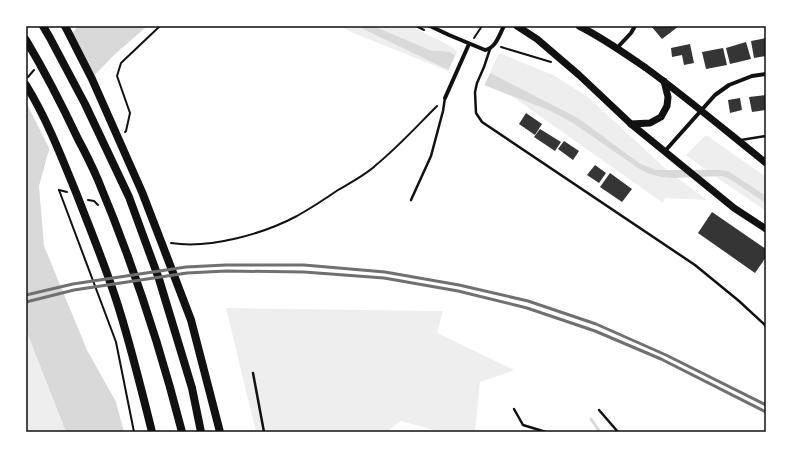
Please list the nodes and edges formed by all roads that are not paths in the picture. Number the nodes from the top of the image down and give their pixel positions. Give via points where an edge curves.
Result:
1 (42, 26) edge
2 (65, 26) edge
3 (430, 26) edge
4 (504, 26) edge
5 (517, 26) edge
6 (579, 26) edge
7 (635, 26) edge
8 (26, 40) edge
9 (469, 44) junction
10 (617, 48) junction
11 (490, 49) junction
12 (766, 74) edge
13 (664, 81) junction
14 (26, 85) edge
15 (445, 98) joint
16 (701, 110) junction
17 (631, 124) junction
18 (766, 136) edge
19 (738, 141) junction
20 (665, 151) junction
21 (766, 163) edge
22 (411, 200) dead end
23 (766, 229) edge
24 (766, 326) edge
25 (253, 373) dead end
26 (514, 409) dead end
27 (599, 410) dead end
28 (152, 432) edge
29 (182, 432) edge
30 (201, 432) edge
31 (220, 432) edge
32 (264, 432) edge
33 (546, 432) edge
34 (618, 432) edge

1 - 30 highway via 85,104 129,197 159,279 192,388
2 - 31 highway via 142,192 191,320
3 - 9 street
4 - 11 street
5 - 17 main road via 537,39 579,75
6 - 10 main road
7 - 10 street
8 - 29 highway via 98,179 153,329
9 - 11 street via 485,50
9 - 15 street
10 - 13 main road
11 - 24 lane via 475,92 476,113 482,122 695,265 739,300
12 - 16 street via 752,76 729,85
13 - 16 main road
13 - 17 main road via 668,97 667,106 661,117 650,123
14 - 28 highway via 71,179 101,256 120,312
15 - 22 lane via 432,156
16 - 19 main road
16 - 20 street
17 - 20 main road
18 - 19 lane
19 - 21 main road
20 - 23 main road via 734,208
25 - 32 lane
26 - 33 lane via 523,425
27 - 34 lane

